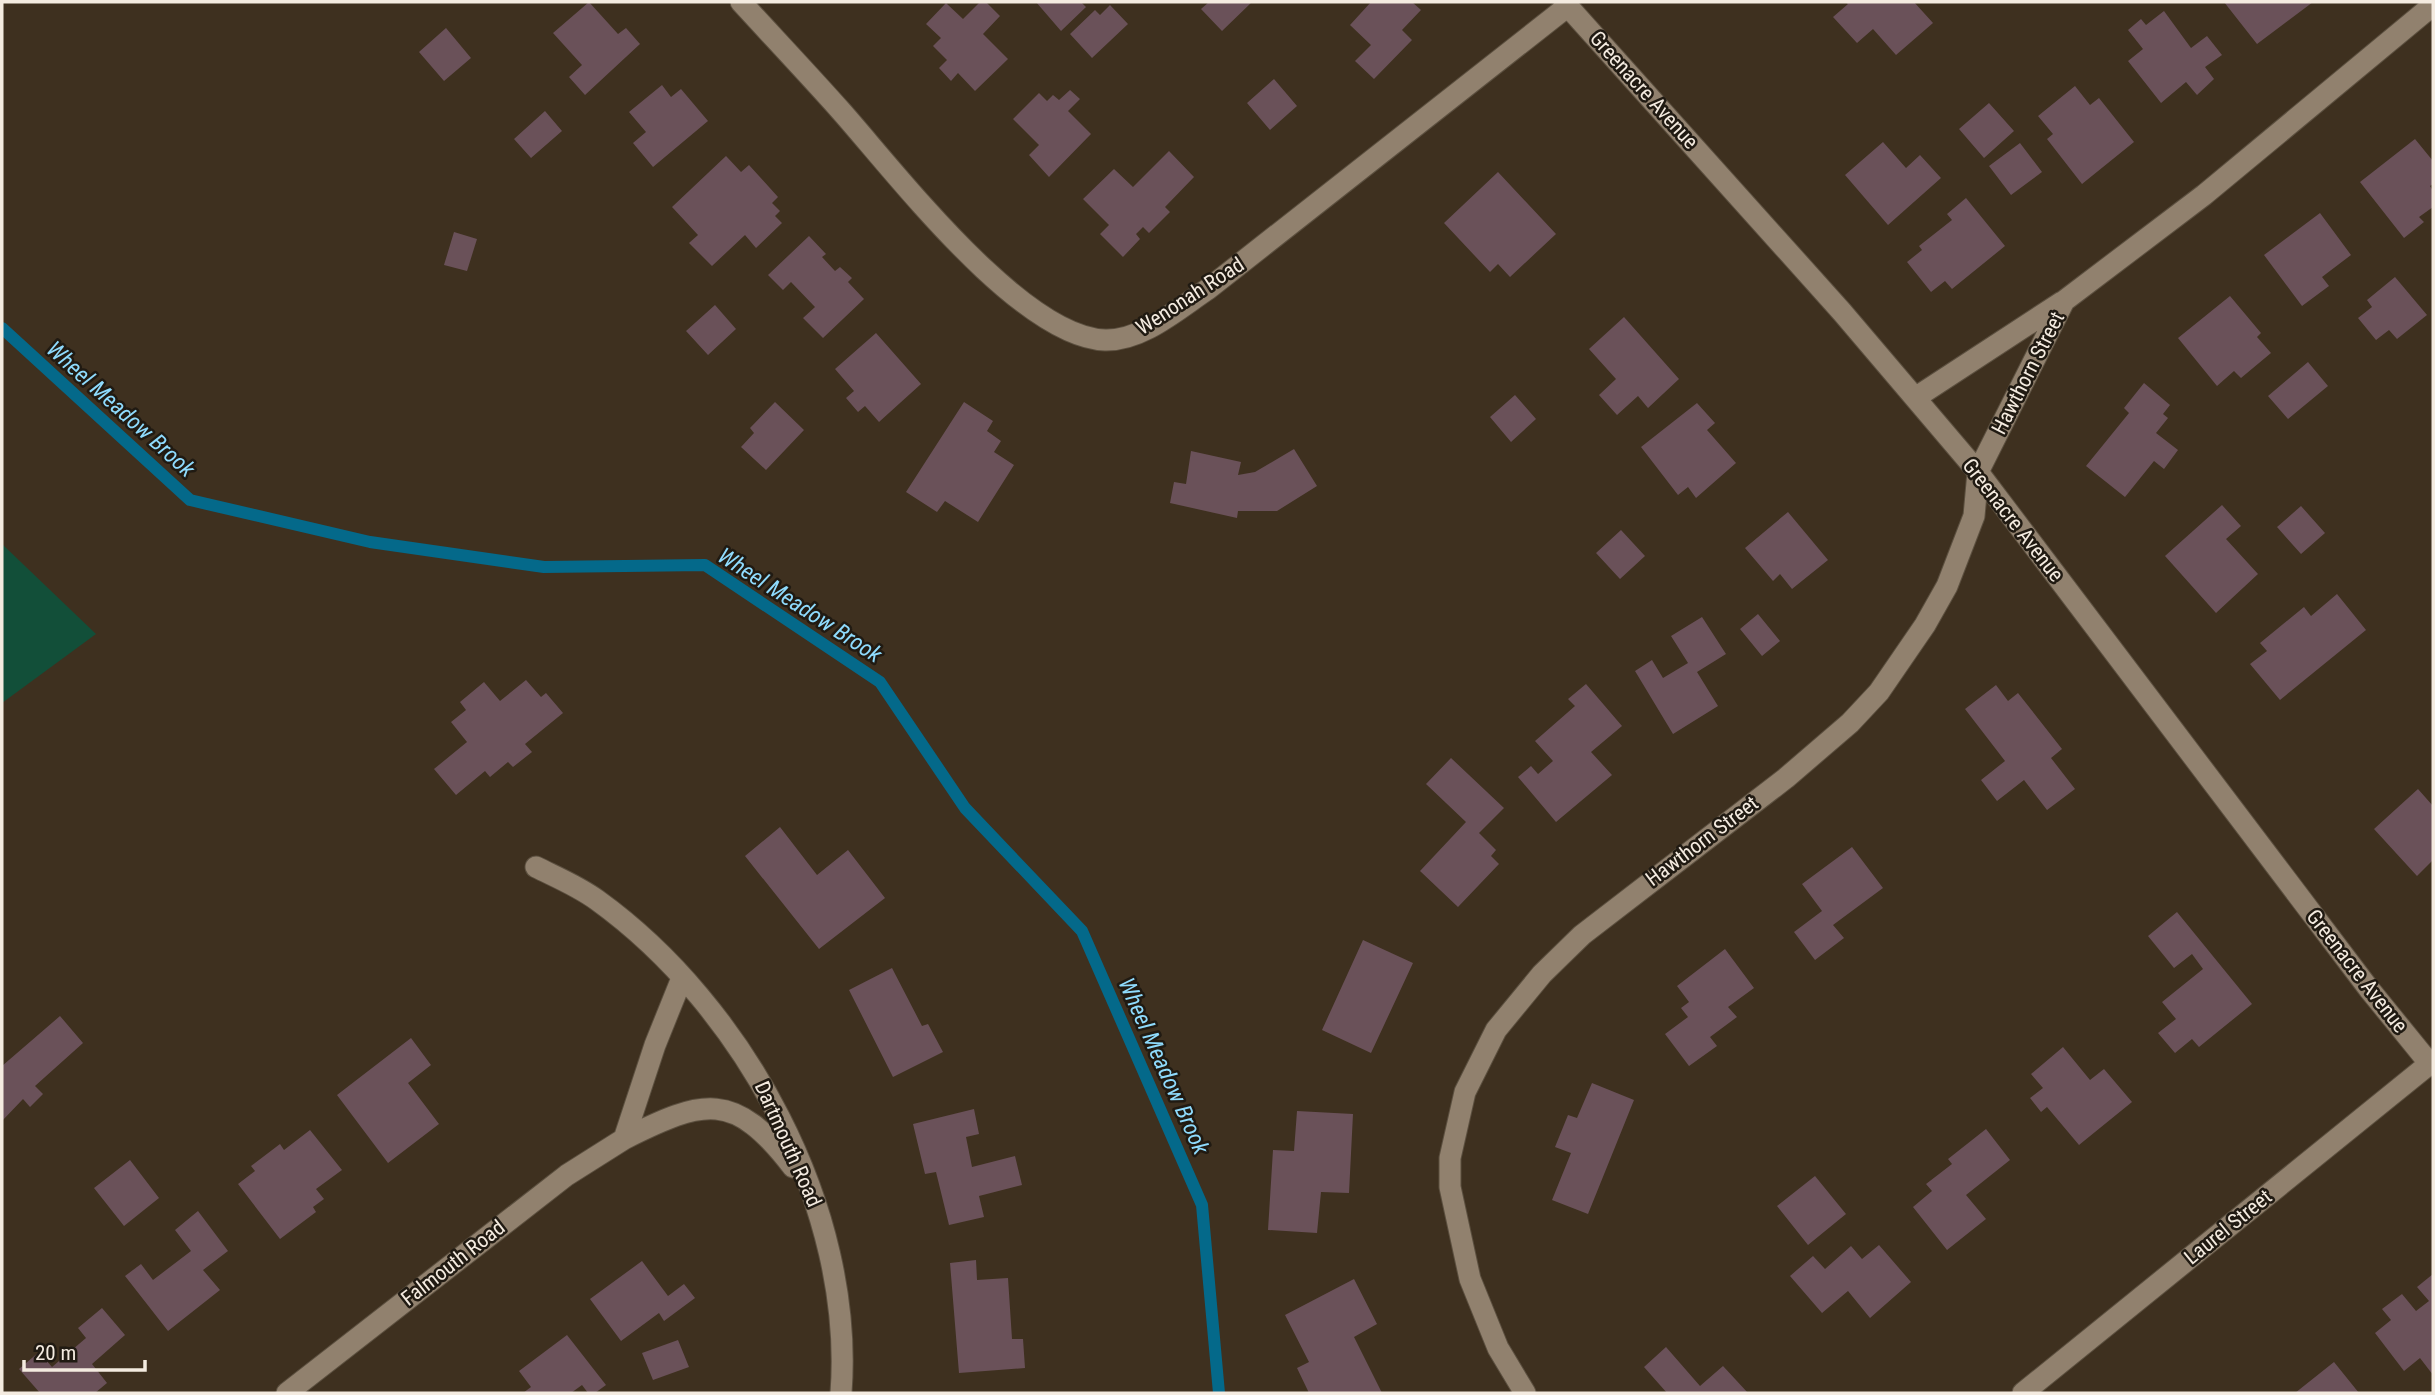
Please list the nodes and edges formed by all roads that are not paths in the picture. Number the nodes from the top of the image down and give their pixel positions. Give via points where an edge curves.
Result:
1 (741, 2) edge
2 (1566, 4) edge
3 (2433, 5) edge
4 (2064, 301) junction
5 (1915, 398) junction
6 (1978, 472) junction
7 (536, 867) dead end
8 (682, 978) junction
9 (2432, 1063) edge
10 (624, 1139) junction
11 (812, 1198) junction
12 (287, 1393) edge
13 (841, 1393) edge
14 (1525, 1393) edge
15 (2023, 1393) edge

1 - 2 street, Wenonah Road via 979,264 1055,325 1078,337 1107,340 1154,325 1216,283
2 - 5 street, Greenacre Avenue
3 - 4 street, Hawthorn Street via 2204,195
4 - 5 street, Hawthorn Street
4 - 6 street, Hawthorn Street
5 - 6 street, Greenacre Avenue
6 - 9 street, Greenacre Avenue via 2369,989
6 - 14 street, Hawthorn Street via 1974,516 1947,586 1878,692 1850,723 1786,778 1582,935 1496,1030 1478,1061 1455,1125 1450,1187 1470,1279 1498,1348
7 - 8 street, Dartmouth Road via 595,898
8 - 10 street
8 - 11 street, Dartmouth Road via 759,1075
9 - 15 street, Laurel Street
10 - 11 street, Falmouth Road via 677,1116 721,1107 748,1121 772,1142
10 - 12 street, Falmouth Road via 567,1175
11 - 13 street, Dartmouth Road via 824,1230 839,1310

